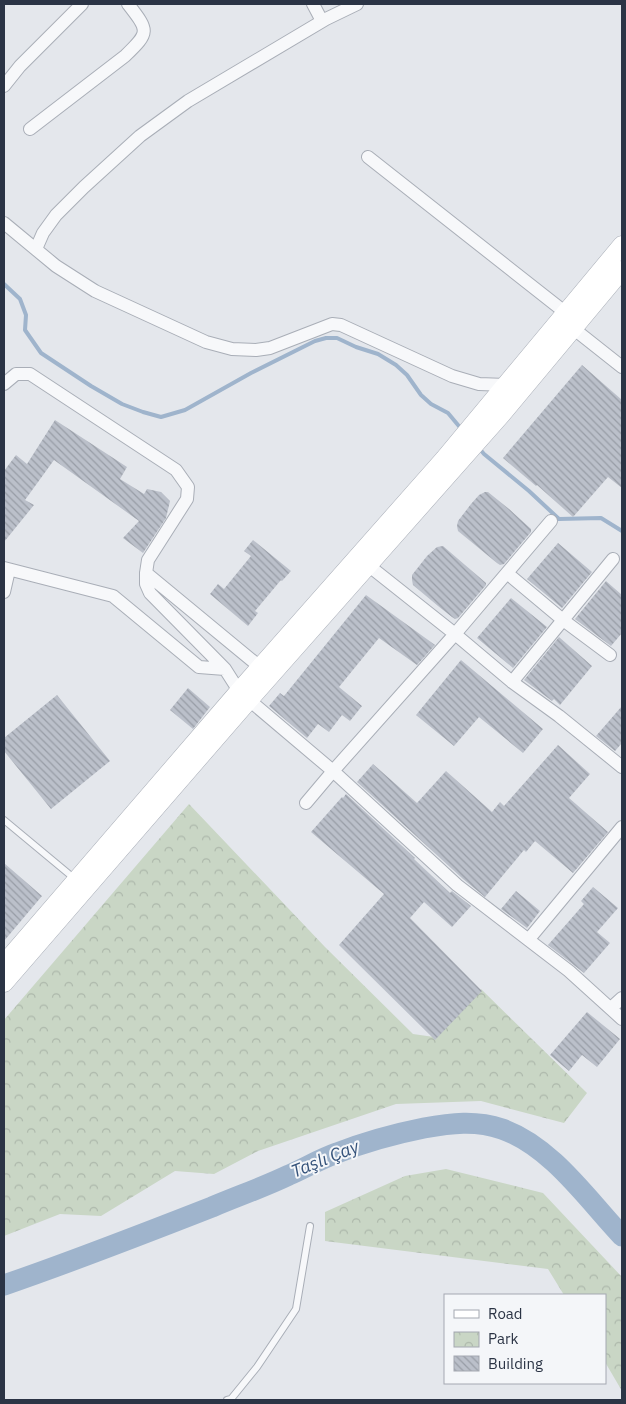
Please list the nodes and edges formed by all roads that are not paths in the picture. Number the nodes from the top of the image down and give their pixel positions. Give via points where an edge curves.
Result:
1 (82, 4) edge
2 (128, 4) edge
3 (314, 4) edge
4 (357, 4) edge
5 (322, 21) junction
6 (4, 86) edge
7 (30, 129) dead end
8 (368, 157) dead end
9 (4, 223) edge
10 (622, 245) edge
11 (36, 249) junction
12 (622, 270) edge
13 (566, 313) junction
14 (574, 329) junction
15 (622, 367) edge
16 (4, 384) edge
17 (506, 385) junction
18 (497, 408) junction
19 (450, 462) junction
20 (551, 522) dead end
21 (613, 559) dead end
22 (368, 565) junction
23 (6, 569) edge
24 (146, 573) junction
25 (507, 573) junction
26 (4, 592) edge
27 (563, 620) junction
28 (455, 634) junction
29 (610, 655) dead end
30 (260, 667) junction
31 (225, 669) junction
32 (512, 682) junction
33 (244, 696) junction
34 (622, 767) edge
35 (333, 771) junction
36 (306, 803) dead end
37 (4, 820) edge
38 (622, 827) edge
39 (76, 880) junction
40 (529, 940) junction
41 (4, 964) edge
42 (4, 984) edge
43 (622, 998) edge
44 (611, 1008) junction
45 (622, 1018) edge
46 (310, 1226) dead end
47 (227, 1400) edge

1 - 6 street
2 - 7 street via 145,29 137,44
3 - 5 street
4 - 5 street
5 - 11 street via 188,101 140,136 56,215
8 - 13 street
9 - 11 street
10 - 13 main road
11 - 17 street via 95,291 206,342 232,349 256,350 270,348 332,324 342,325 452,376 479,384
12 - 14 main road
13 - 17 main road
14 - 15 street
14 - 18 main road
16 - 24 street via 16,374 30,374 176,470 188,487 187,499 148,560
17 - 18 main road
18 - 19 main road
19 - 22 main road
19 - 30 main road
20 - 25 street
21 - 27 street
22 - 28 street
22 - 33 main road
23 - 26 street
23 - 31 street via 113,596 200,667
24 - 30 street
24 - 31 street via 150,592
25 - 27 street
25 - 28 street
27 - 29 street
27 - 32 street
28 - 32 street
28 - 35 street
30 - 33 main road
31 - 33 street
32 - 34 street
33 - 35 street
33 - 39 main road
33 - 42 main road
35 - 36 street
35 - 40 street via 457,885
37 - 39 lane
38 - 40 street
39 - 41 main road
40 - 44 street
43 - 44 street
44 - 45 street
46 - 47 lane via 296,1309 256,1367

